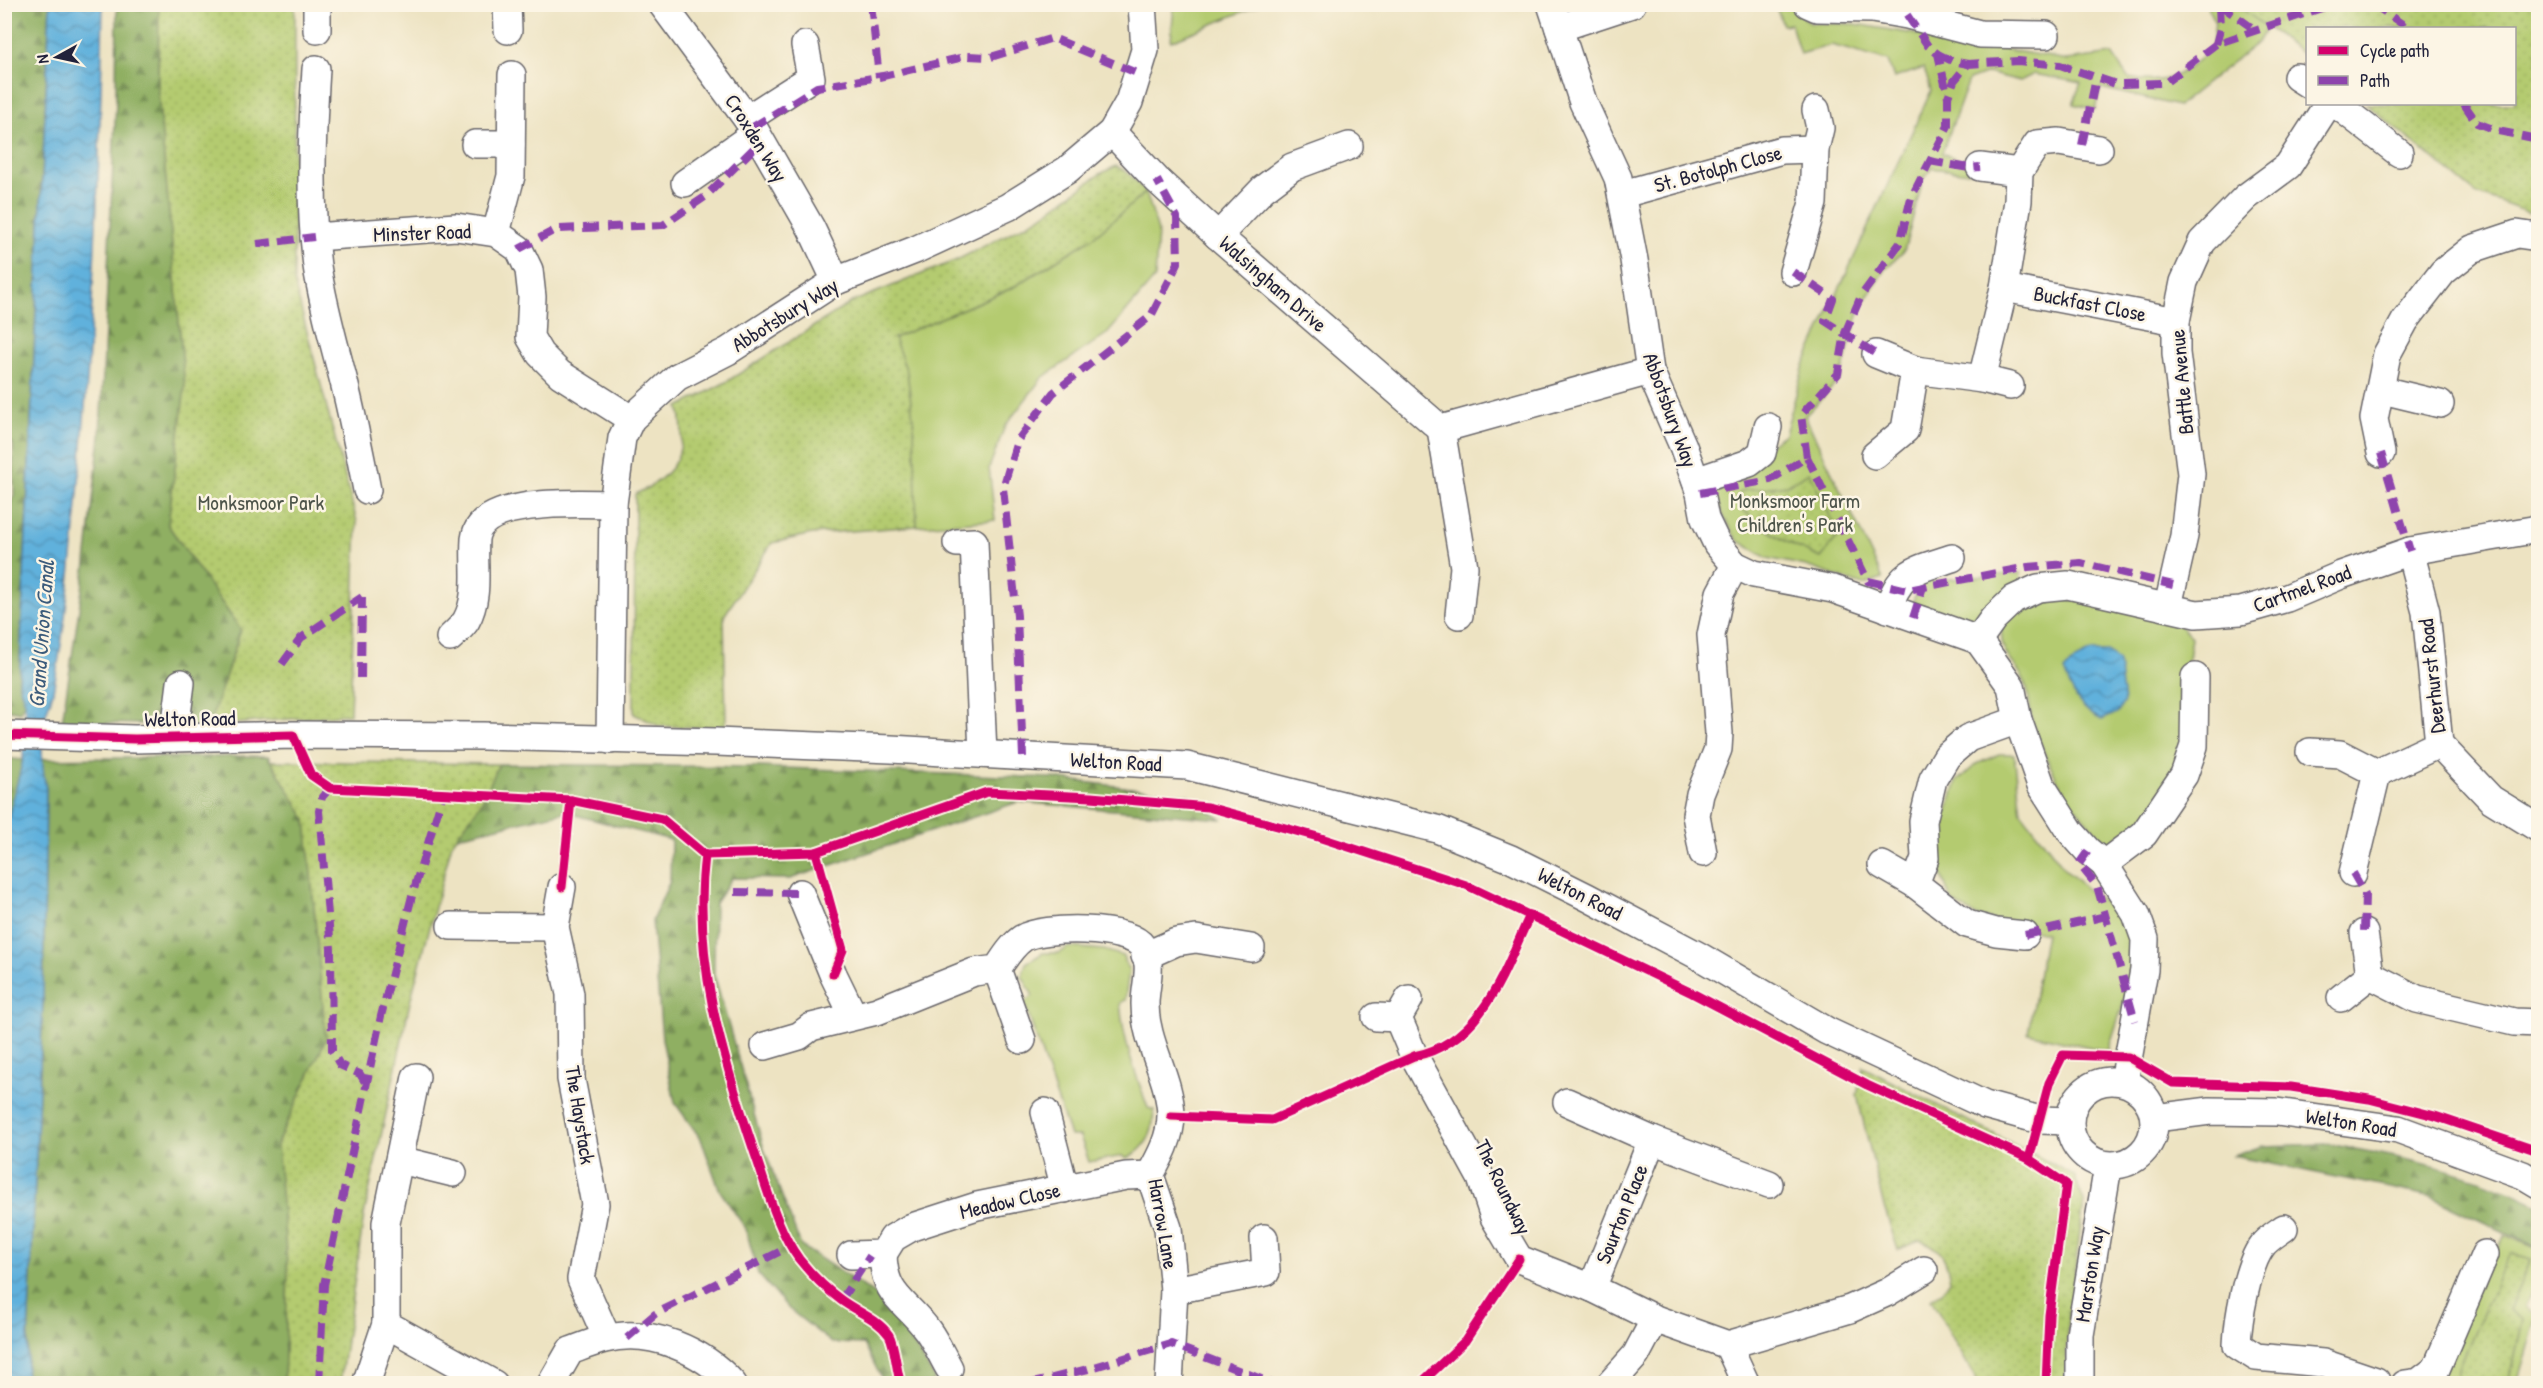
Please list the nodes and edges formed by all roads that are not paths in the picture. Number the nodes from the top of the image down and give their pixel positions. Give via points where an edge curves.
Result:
1 (662, 4) edge
2 (1142, 4) edge
3 (1632, 4) edge
4 (1808, 4) edge
5 (1555, 16) edge
6 (2046, 35) dead end
7 (806, 45) dead end
8 (316, 69) dead end
9 (512, 75) dead end
10 (2327, 105) edge
11 (2337, 105) edge
12 (1816, 110) dead end
13 (752, 126) junction
14 (1112, 132) junction
15 (475, 144) dead end
16 (511, 144) junction
17 (1349, 146) dead end
18 (1815, 149) junction
19 (2099, 149) dead end
20 (2399, 153) dead end
21 (1980, 167) dead end
22 (2019, 172) junction
23 (686, 183) dead end
24 (1623, 194) junction
25 (496, 233) junction
26 (1218, 236) junction
27 (314, 237) junction
28 (2538, 237) edge
29 (1793, 272) dead end
30 (836, 280) junction
31 (2004, 288) junction
32 (2176, 321) junction
33 (1876, 354) dead end
34 (1650, 370) junction
35 (1915, 370) junction
36 (1982, 379) junction
37 (2010, 386) dead end
38 (2382, 390) junction
39 (2440, 404) dead end
40 (631, 419) junction
41 (1768, 427) dead end
42 (1441, 429) junction
43 (2381, 453) dead end
44 (1875, 455) dead end
45 (1696, 481) junction
46 (368, 490) dead end
47 (613, 504) junction
48 (2538, 529) edge
49 (957, 543) dead end
50 (2410, 551) junction
51 (1952, 558) dead end
52 (1735, 565) junction
53 (2168, 606) junction
54 (1888, 609) junction
55 (1459, 615) dead end
56 (450, 638) dead end
57 (1978, 640) junction
58 (2195, 677) dead end
59 (181, 683) dead end
60 (2018, 720) junction
61 (4, 735) edge
62 (174, 738) junction
63 (610, 740) junction
64 (2439, 744) junction
65 (2310, 752) dead end
66 (983, 754) junction
67 (2377, 773) junction
68 (2538, 828) edge
69 (1703, 853) dead end
70 (2104, 864) junction
71 (1882, 865) dead end
72 (2353, 873) dead end
73 (1915, 884) junction
74 (562, 887) dead end
75 (800, 893) dead end
76 (451, 926) dead end
77 (555, 927) junction
78 (2364, 933) dead end
79 (2025, 935) dead end
80 (1251, 948) dead end
81 (1144, 956) junction
82 (997, 969) junction
83 (2370, 975) junction
84 (2341, 998) dead end
85 (1394, 1011) dead end
86 (840, 1018) junction
87 (2538, 1023) edge
88 (1022, 1040) dead end
89 (765, 1046) dead end
90 (416, 1077) dead end
91 (2124, 1082) junction
92 (1567, 1102) dead end
93 (1045, 1112) dead end
94 (2155, 1118) junction
95 (2069, 1121) junction
96 (1652, 1140) junction
97 (400, 1160) junction
98 (2108, 1166) junction
99 (453, 1173) dead end
100 (1150, 1175) junction
101 (1769, 1184) dead end
102 (2538, 1184) edge
103 (1065, 1189) junction
104 (2284, 1228) dead end
105 (1264, 1238) dead end
106 (883, 1254) junction
107 (2485, 1254) dead end
108 (851, 1255) dead end
109 (1924, 1270) dead end
110 (1592, 1288) junction
111 (1174, 1290) junction
112 (1655, 1319) junction
113 (386, 1324) junction
114 (607, 1338) junction
115 (1728, 1345) junction
116 (949, 1368) dead end
117 (369, 1372) edge
118 (2375, 1382) edge
119 (494, 1383) edge
120 (551, 1383) edge
121 (733, 1383) edge
122 (1169, 1383) edge
123 (1610, 1383) edge
124 (1746, 1383) edge
125 (2080, 1383) edge
126 (2404, 1383) edge

1 - 13 street, Croxden Way
2 - 14 street, Abbotsbury Way via 1145,50 1130,102
3 - 5 street
4 - 6 street via 1908,15 1980,34
5 - 24 street, Abbotsbury Way via 1583,102
7 - 13 street via 811,78
8 - 27 street via 312,134
9 - 16 street
10 - 32 street, Battle Avenue via 2288,166 2246,197 2202,242 2184,282
11 - 20 street
12 - 18 street, St. Botolph Close via 1820,128
13 - 23 street
13 - 30 street, Croxden Way
14 - 26 street, Walsingham Drive
14 - 30 street, Abbotsbury Way via 1067,170 1008,207 915,250
15 - 16 street
16 - 25 street via 511,176
17 - 26 street via 1292,167 1263,189
18 - 24 street, St. Botolph Close via 1782,150
18 - 29 street, St. Botolph Close via 1813,203
19 - 22 street via 2059,142 2037,144
21 - 22 street
22 - 31 street, Buckfast Close
24 - 34 street, Abbotsbury Way
25 - 27 street, Minster Road via 456,227
25 - 40 street, Minster Road via 519,249 529,270 530,337 540,354 560,374
26 - 42 street, Walsingham Drive
27 - 46 street via 327,319
28 - 38 street via 2517,234 2472,249 2443,272 2405,321 2387,354
30 - 40 street, Abbotsbury Way via 729,351 677,377
31 - 32 street, Buckfast Close
31 - 36 street, Buckfast Close
32 - 53 street, Battle Avenue via 2176,353 2191,474 2184,536
33 - 35 street
34 - 42 street
34 - 45 street, Abbotsbury Way
35 - 36 street
35 - 44 street via 1905,430
36 - 37 street
38 - 39 street
38 - 43 street via 2374,419
40 - 47 street, Abbotsbury Way via 622,438
41 - 45 street via 1762,453 1749,463
42 - 55 street via 1464,567
45 - 52 street, Abbotsbury Way via 1705,519 1717,544
47 - 56 street via 546,504 515,508 490,517 475,536 474,593 466,621
47 - 63 street, Abbotsbury Way
48 - 50 street, Cartmel Road
49 - 66 street via 974,542
50 - 53 street, Cartmel Road via 2286,598 2241,610 2196,614
50 - 64 street, Deerhurst Road via 2426,612
51 - 54 street via 1909,572 1894,588
52 - 54 street, Abbotsbury Way via 1754,574 1833,589
52 - 69 street via 1720,593 1711,635 1719,749 1700,794 1696,815
53 - 57 street, Cartmel Road via 2068,585 2038,588 2014,599
54 - 57 street, Abbotsbury Way
57 - 60 street via 2011,686
58 - 70 street via 2194,746 2184,775 2144,834
59 - 62 street
60 - 70 street via 2041,785 2071,832
60 - 73 street via 1968,738 1947,756 1933,779 1923,821 1925,858
61 - 62 street, Welton Road
62 - 63 street, Welton Road via 293,735
63 - 66 street, Welton Road
64 - 67 street
64 - 68 street, Deerhurst Road via 2492,799
65 - 67 street via 2340,754
66 - 95 street, Welton Road via 1187,766 1437,829 1511,859 1587,897 1827,1031 1974,1100 2040,1120
67 - 72 street
70 - 91 street via 2136,914 2145,939 2144,970
71 - 73 street
73 - 79 street via 1967,924
74 - 77 street, The Haystack
75 - 86 street via 833,974
76 - 77 street
77 - 114 street, The Haystack via 570,994 571,1079 595,1204 581,1279
78 - 83 street
80 - 81 street via 1196,939 1176,942
81 - 82 street via 1142,946 1124,934 1053,931 1024,937
81 - 100 street, Harrow Lane via 1150,972 1145,1004 1150,1042 1171,1116 1164,1151
82 - 86 street via 936,985 877,1011
82 - 88 street
83 - 84 street
83 - 87 street via 2417,999 2514,1022
85 - 110 street, The Roundway via 1414,1056 1481,1178 1494,1217 1518,1259
86 - 89 street
90 - 97 street
91 - 94 street via 2145,1095
91 - 95 street via 2111,1080 2087,1088 2072,1108
92 - 96 street, Sourton Place
93 - 103 street
94 - 98 street via 2147,1147 2130,1161
94 - 102 street, Welton Road via 2210,1111 2277,1112 2398,1129
95 - 98 street via 2080,1151 2092,1161
96 - 101 street, Sourton Place
96 - 110 street, Sourton Place
97 - 99 street
97 - 113 street via 386,1223
98 - 125 street, Marston Way via 2080,1335
100 - 103 street, Meadow Close
100 - 111 street, Harrow Lane via 1168,1228
103 - 106 street, Meadow Close via 977,1206 912,1227 893,1238
104 - 118 street via 2262,1245 2254,1262 2238,1315 2237,1345 2256,1357 2323,1363
105 - 111 street via 1266,1272
106 - 108 street
106 - 116 street via 883,1272 890,1290 928,1331
107 - 126 street via 2436,1369 2419,1382
109 - 115 street via 1850,1309
110 - 112 street, The Roundway
111 - 122 street, Harrow Lane
112 - 115 street, The Roundway
112 - 123 street via 1636,1355
113 - 117 street
113 - 119 street
114 - 120 street via 570,1351
114 - 121 street via 650,1337 691,1350
115 - 124 street
118 - 126 street

